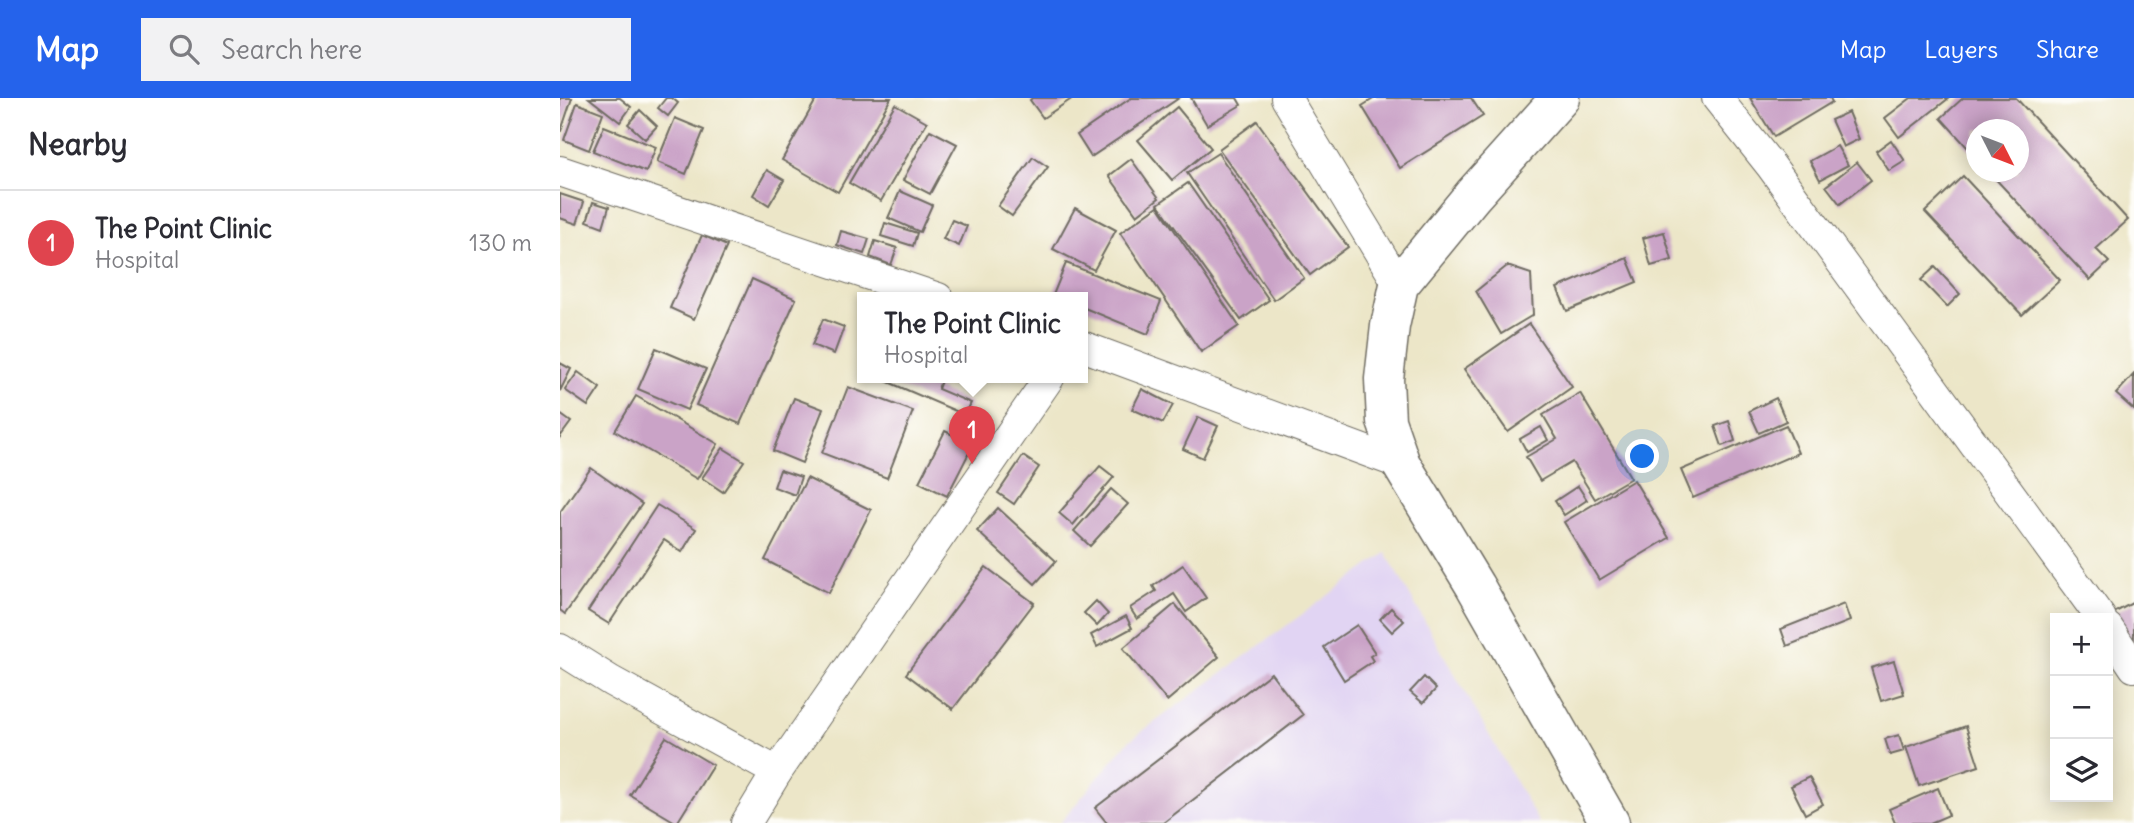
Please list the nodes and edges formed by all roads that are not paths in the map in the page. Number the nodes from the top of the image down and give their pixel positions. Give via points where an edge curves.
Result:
1 (1286, 98) edge
2 (1560, 98) edge
3 (1717, 98) edge
4 (560, 171) edge
5 (1399, 285) junction
6 (920, 292) edge
7 (1088, 348) edge
8 (1046, 383) edge
9 (1401, 464) junction
10 (2097, 613) edge
11 (2113, 636) edge
12 (560, 649) edge
13 (2134, 667) edge
14 (777, 772) junction
15 (746, 823) edge
16 (1610, 823) edge

1 - 5 street
2 - 5 main road
3 - 10 street
4 - 6 street
5 - 9 main road via 1384,379 1386,421
7 - 9 street
8 - 14 street
9 - 16 main road
11 - 13 street
12 - 14 street
14 - 15 street

